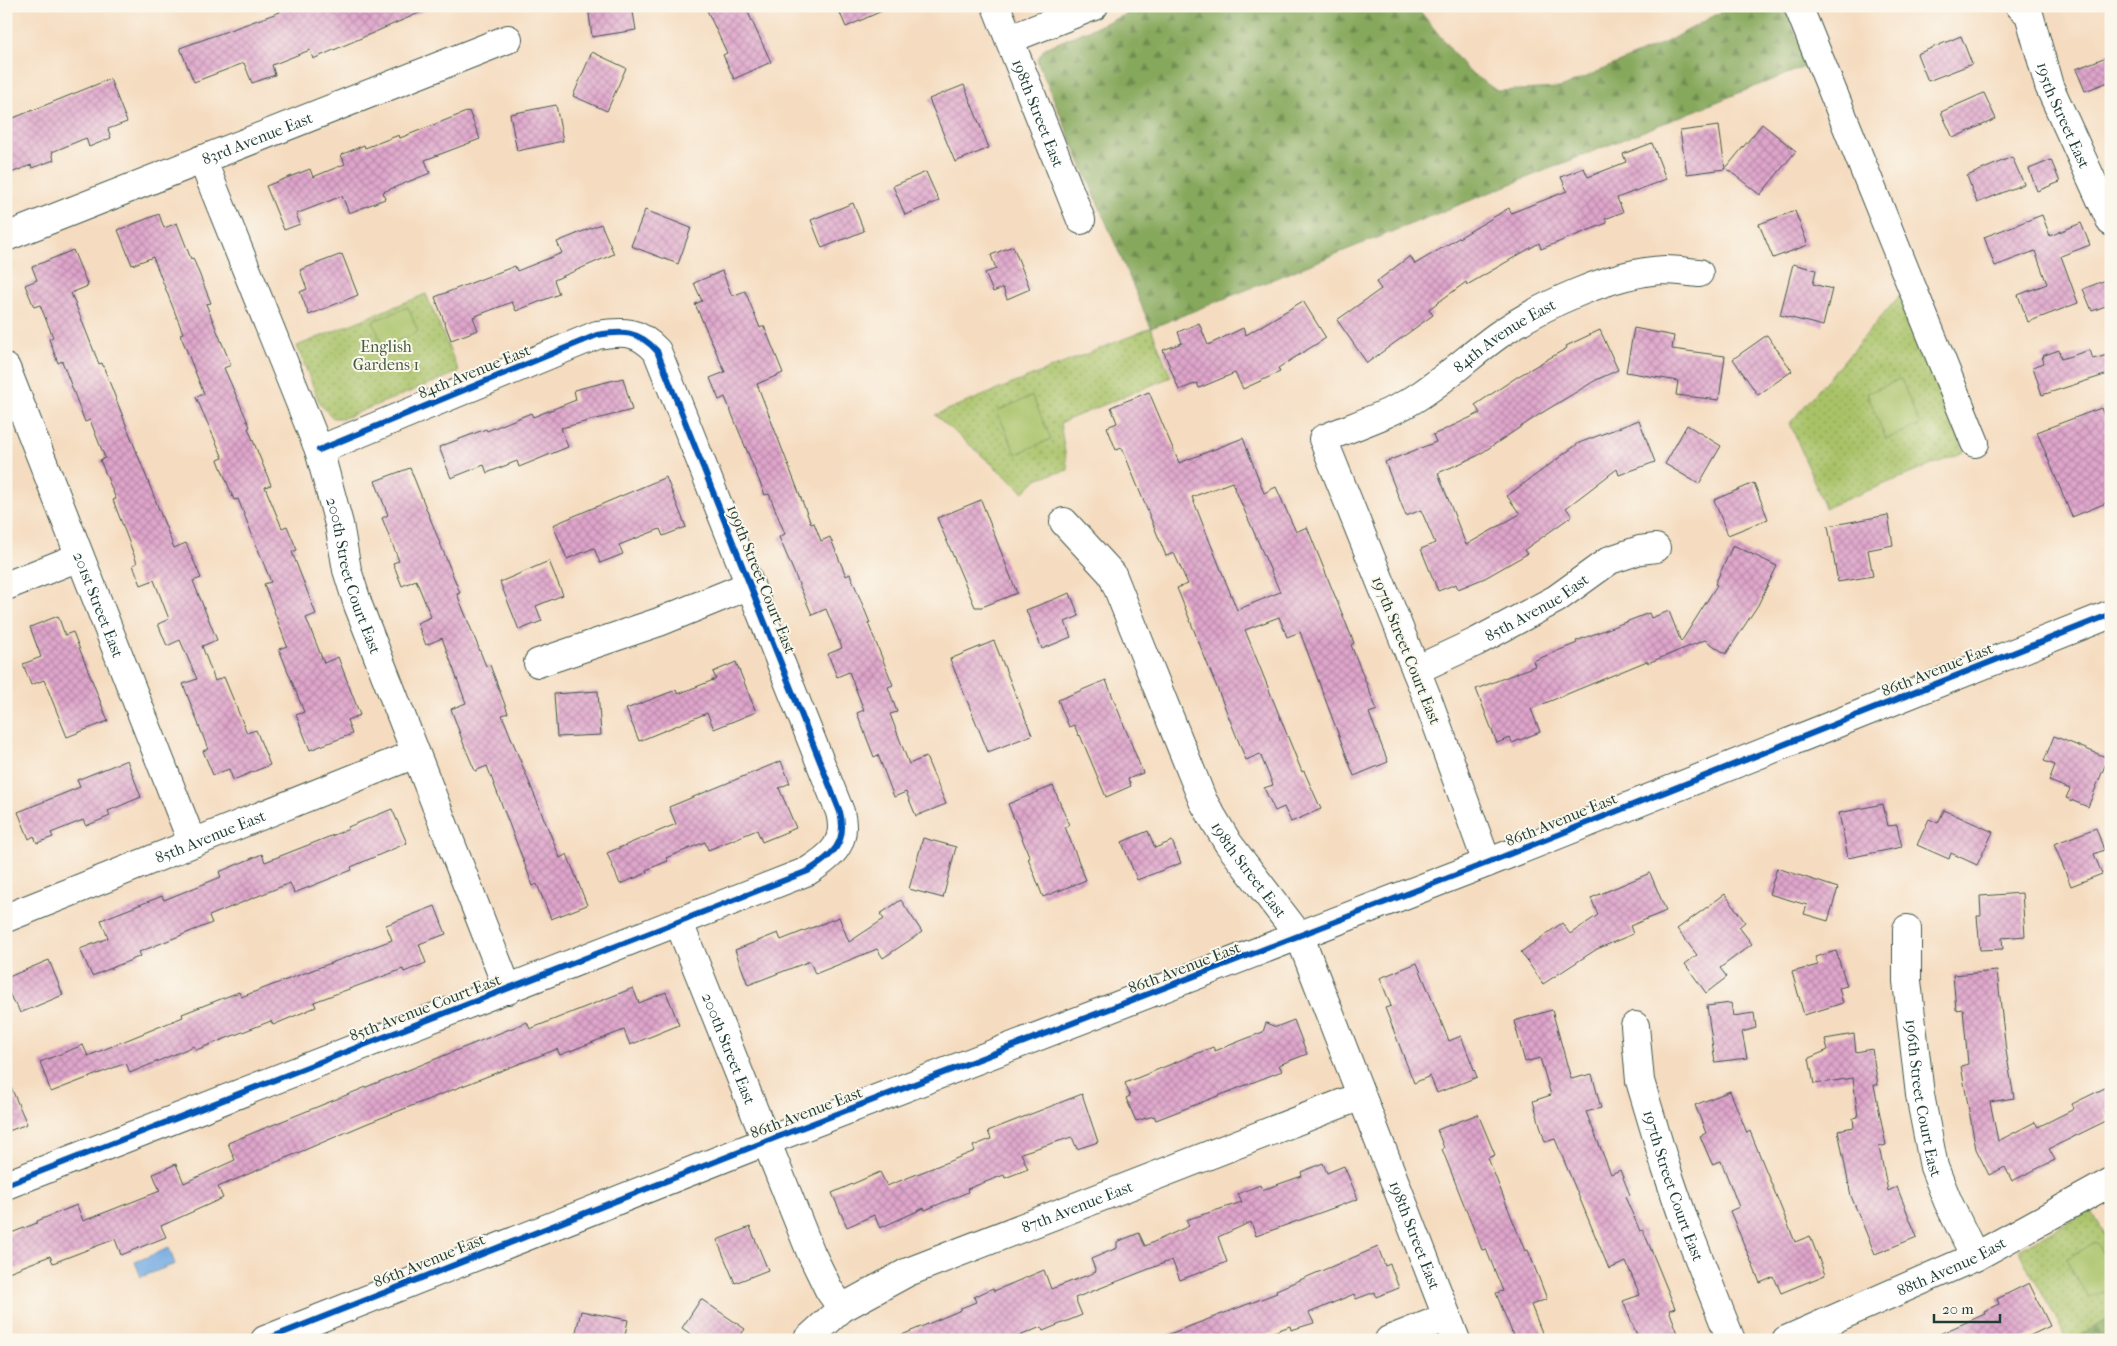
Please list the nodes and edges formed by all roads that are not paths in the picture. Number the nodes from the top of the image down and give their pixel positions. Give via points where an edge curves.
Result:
1 (996, 6) edge
2 (1094, 6) edge
3 (1798, 6) edge
4 (2033, 9) edge
5 (508, 39) dead end
6 (1010, 39) junction
7 (202, 159) junction
8 (1081, 220) dead end
9 (2111, 222) edge
10 (6, 236) edge
11 (1699, 273) dead end
12 (641, 337) joint
13 (6, 368) edge
14 (1323, 439) joint
15 (1975, 443) dead end
16 (319, 450) junction
17 (1064, 522) dead end
18 (1656, 548) dead end
19 (79, 557) junction
20 (750, 585) junction
21 (6, 586) edge
22 (2111, 614) edge
23 (538, 663) dead end
24 (1416, 670) junction
25 (415, 754) junction
26 (842, 837) joint
27 (192, 842) junction
28 (1487, 863) junction
29 (6, 918) edge
30 (679, 923) junction
31 (1907, 929) dead end
32 (1300, 937) junction
33 (508, 990) junction
34 (1636, 1026) dead end
35 (1361, 1096) junction
36 (768, 1141) junction
37 (2111, 1182) edge
38 (6, 1185) edge
39 (1975, 1257) junction
40 (842, 1308) junction
41 (1451, 1329) edge
42 (264, 1340) edge
43 (806, 1340) edge
44 (1389, 1340) edge
45 (1731, 1340) edge
46 (1786, 1340) edge

1 - 6 street, 198th Street East
2 - 6 street
3 - 15 street
4 - 9 street, 195th Street East via 2049,86
5 - 7 street, 83rd Avenue East
6 - 8 street, 198th Street East
7 - 10 street, 83rd Avenue East
7 - 16 street, 200th Street Court East
11 - 14 street, 84th Avenue East via 1666,270 1628,275 1558,302 1517,323 1421,395
12 - 16 street, 84th Avenue East via 617,332 597,335
12 - 20 street, 199th Street Court East via 657,351
13 - 19 street, 201st Street East
14 - 24 street, 197th Street Court East
16 - 25 street, 200th Street Court East via 339,524 347,570
17 - 32 street, 198th Street East via 1112,574 1203,801 1228,843
18 - 24 street, 85th Avenue East via 1610,560 1556,599
19 - 21 street
19 - 27 street, 201st Street East
20 - 23 street via 659,622
20 - 26 street, 199th Street Court East via 840,812
22 - 28 street, 86th Avenue East
24 - 28 street, 197th Street Court East
25 - 27 street, 85th Avenue East
25 - 33 street, 200th Street Court East
26 - 30 street, 85th Avenue Court East via 834,850 808,871
27 - 29 street, 85th Avenue East
28 - 32 street, 86th Avenue East
30 - 33 street, 85th Avenue Court East
30 - 36 street, 200th Street East
31 - 39 street, 196th Street Court East via 1907,981 1920,1095 1934,1167
32 - 35 street, 198th Street East
32 - 36 street, 86th Avenue East
33 - 38 street, 85th Avenue Court East
34 - 45 street, 197th Street Court East via 1640,1081 1666,1168
35 - 40 street, 87th Avenue East via 908,1272
35 - 41 street, 198th Street East
36 - 40 street, 200th Street East via 811,1253
36 - 42 street, 86th Avenue East
37 - 39 street, 88th Avenue East
39 - 46 street, 88th Avenue East
40 - 43 street, 87th Avenue East
41 - 44 street

